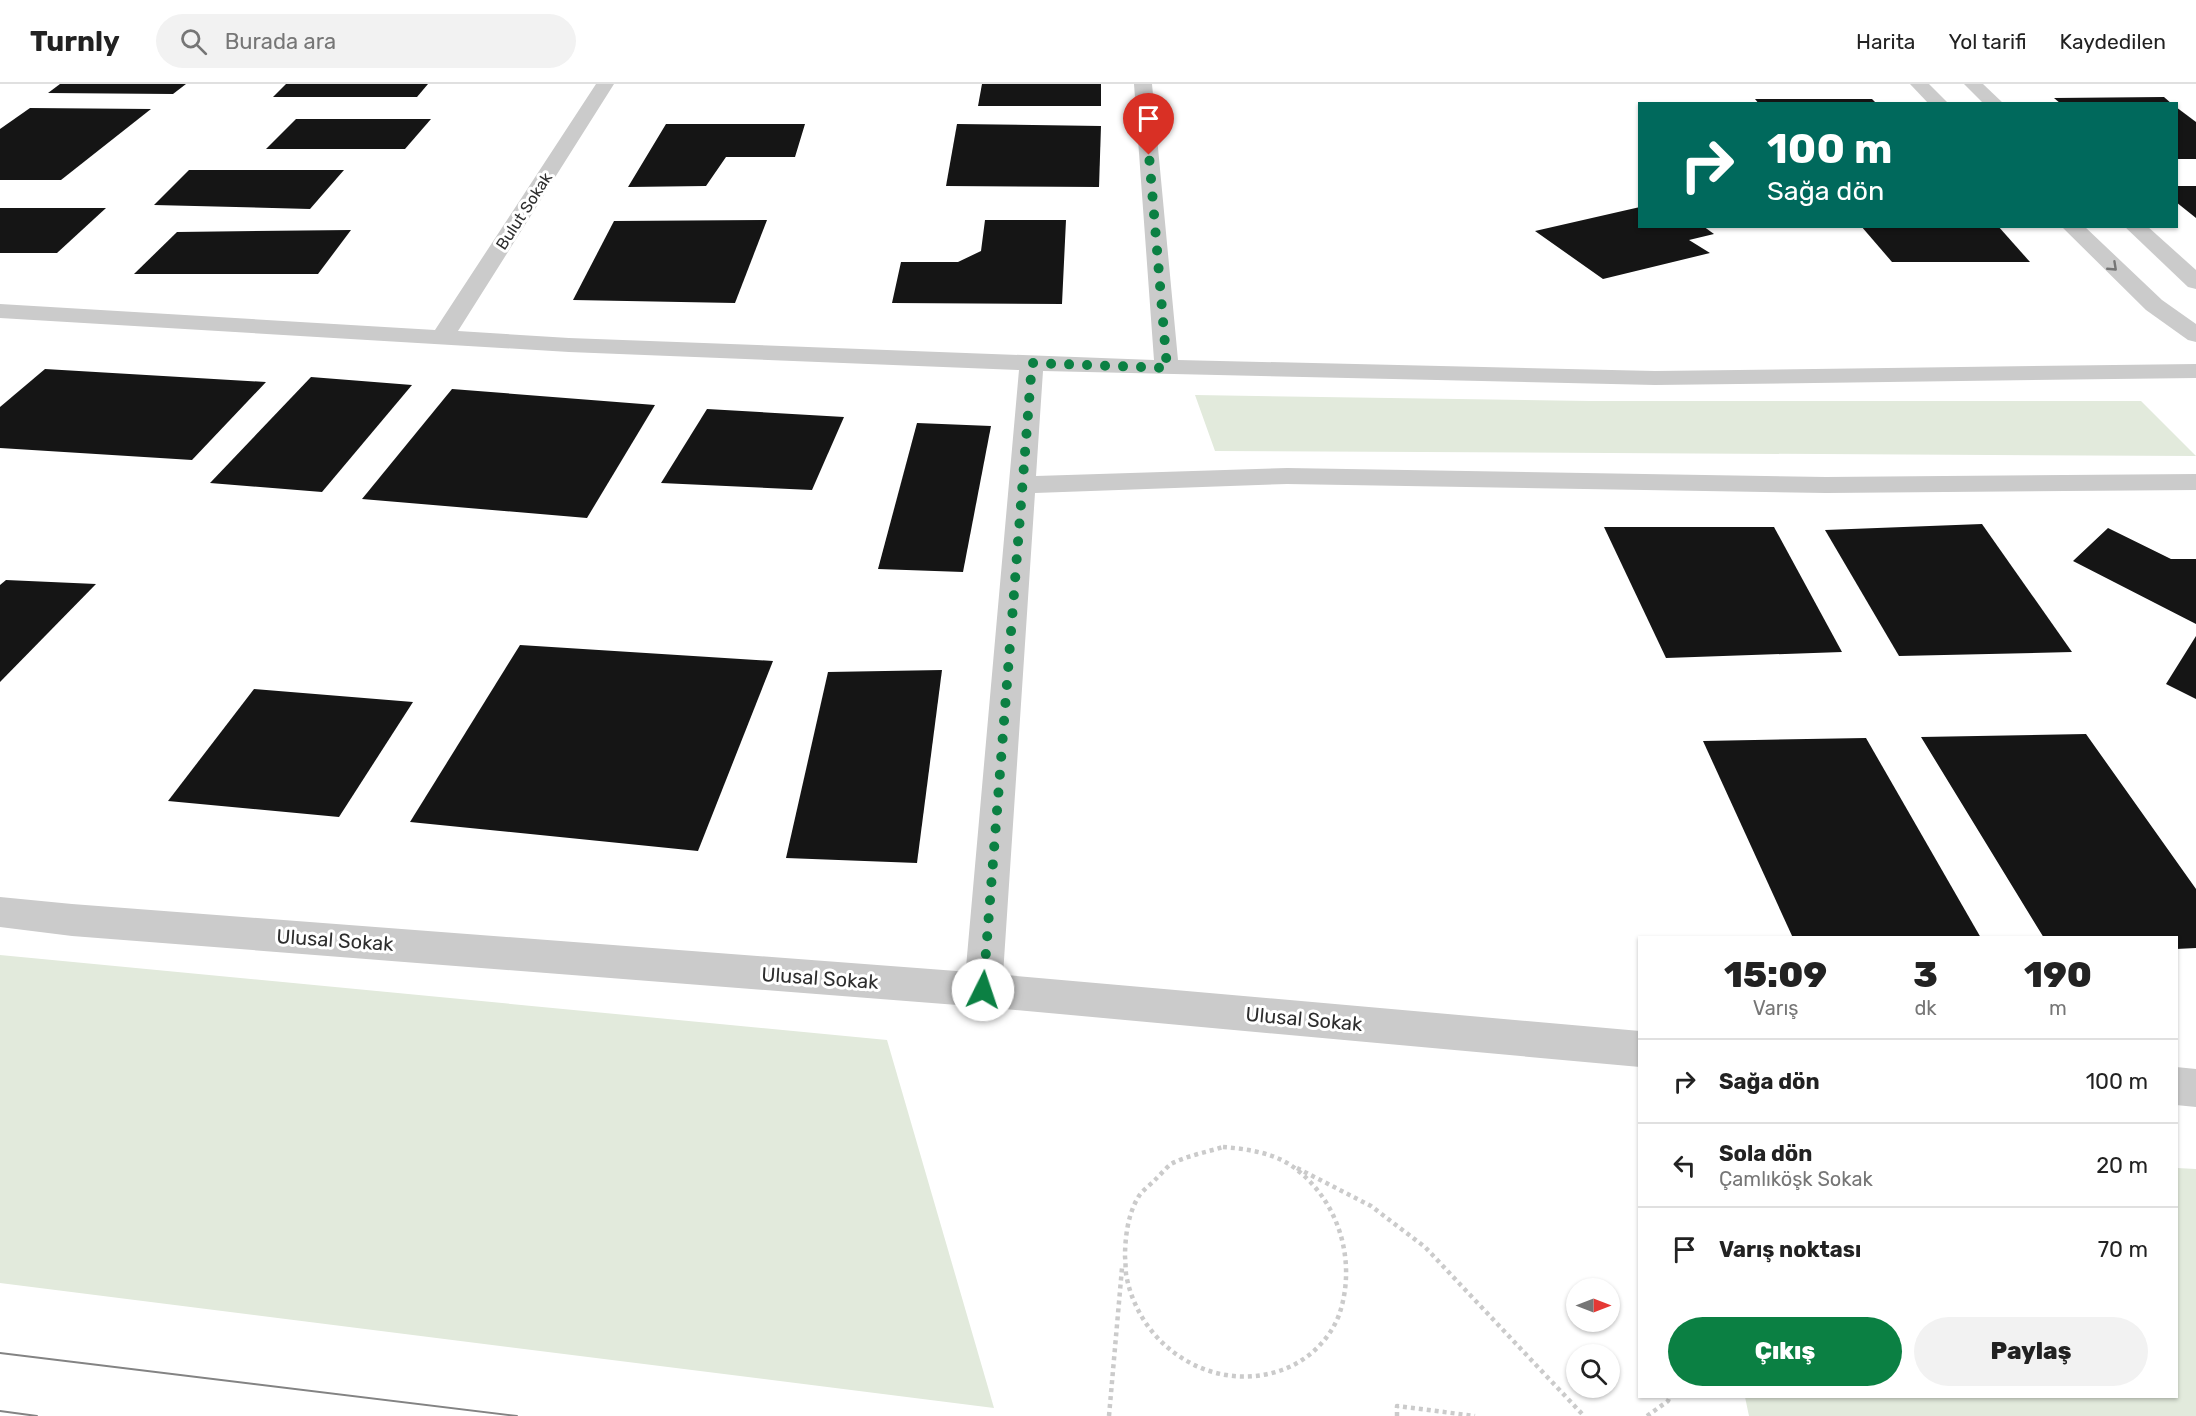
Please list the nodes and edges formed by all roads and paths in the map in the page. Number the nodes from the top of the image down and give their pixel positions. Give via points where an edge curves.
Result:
1 (605, 84) edge
2 (1143, 84) edge
3 (1919, 84) edge
4 (1973, 84) edge
5 (1938, 102) edge
6 (1993, 102) edge
7 (2073, 228) edge
8 (2136, 228) edge
9 (2196, 282) edge
10 (2186, 304) dead end
11 (2154, 305) junction
12 (0, 311) edge
13 (2196, 335) edge
14 (442, 338) junction
15 (1032, 363) junction
16 (1167, 368) junction
17 (2196, 371) edge
18 (2196, 482) edge
19 (1022, 485) junction
20 (0, 912) edge
21 (983, 990) junction
22 (1638, 1048) edge
23 (2178, 1086) edge
24 (2196, 1088) edge
25 (1281, 1161) junction
26 (1123, 1258) junction
27 (1669, 1398) edge
28 (1110, 1416) edge
29 (1397, 1416) edge
30 (1475, 1416) edge
31 (1584, 1416) edge
32 (1647, 1416) edge

1 - 14 street, Bulut Sokak
2 - 16 street
3 - 5 street
4 - 6 street
7 -> 11 street
8 - 9 street
10 - 11 street
11 - 13 street
12 - 14 street
14 - 15 street
15 - 16 street
15 - 19 street
16 - 17 street via 1655,378
18 - 19 street via 1826,486 1287,476
19 - 21 street
20 - 21 street, Ulusal Sokak
21 - 22 street, Ulusal Sokak
23 - 24 street
25 - 26 path via 1252,1150 1223,1147 1194,1152 1168,1165 1146,1186 1131,1212
25 - 26 path via 1307,1178 1327,1203 1341,1233 1348,1264 1345,1298 1339,1314 1323,1342 1297,1363 1265,1376 1232,1377 1215,1374 1183,1359 1156,1337 1135,1308
25 - 31 path via 1352,1195 1419,1242
26 - 28 path
27 - 32 path
29 - 30 path via 1397,1406

